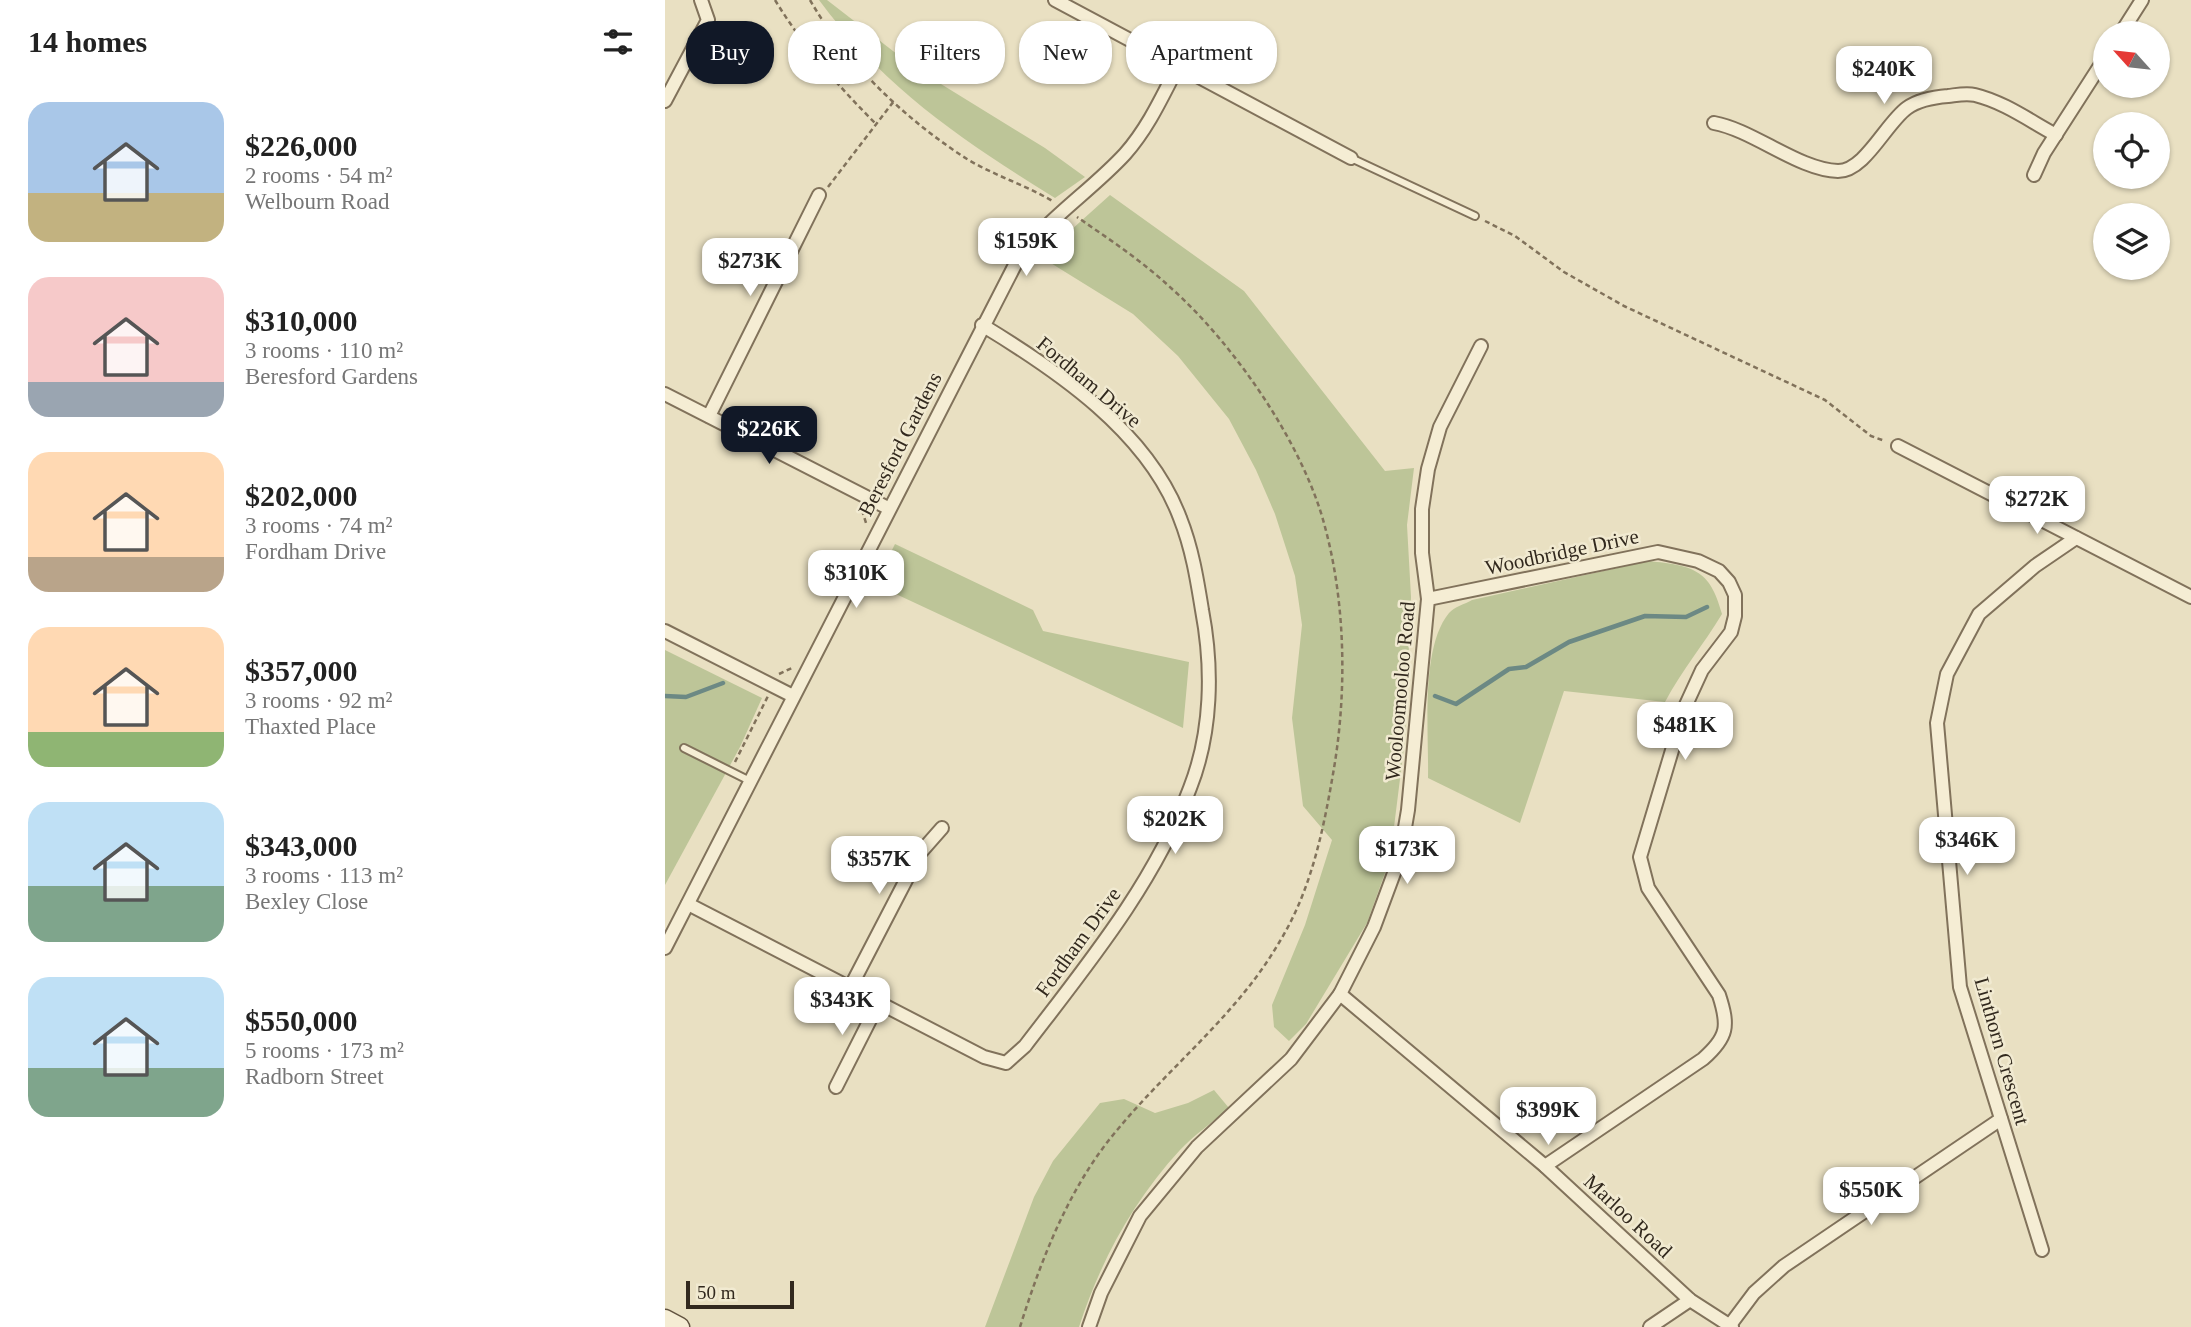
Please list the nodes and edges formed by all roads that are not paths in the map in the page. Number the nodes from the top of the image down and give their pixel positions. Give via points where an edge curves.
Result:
1 (701, 0) edge
2 (1055, 0) edge
3 (2142, 0) edge
4 (2129, 21) edge
5 (1126, 38) edge
6 (2093, 77) edge
7 (1168, 84) edge
8 (1212, 84) edge
9 (665, 101) edge
10 (1714, 122) dead end
11 (2056, 135) junction
12 (1351, 158) joint
13 (2034, 175) dead end
14 (819, 195) road end
15 (1475, 216) road end
16 (982, 325) junction
17 (1481, 346) dead end
18 (665, 394) edge
19 (709, 416) junction
20 (1898, 446) road end
21 (888, 508) junction
22 (2076, 538) junction
23 (2191, 597) edge
24 (1428, 599) junction
25 (665, 631) edge
26 (793, 696) junction
27 (684, 748) dead end
28 (750, 781) junction
29 (942, 828) dead end
30 (688, 904) junction
31 (665, 948) edge
32 (850, 988) junction
33 (1340, 994) junction
34 (879, 1002) junction
35 (836, 1087) dead end
36 (2001, 1119) junction
37 (1545, 1166) junction
38 (2042, 1250) dead end
39 (1690, 1300) junction
40 (665, 1319) edge
41 (1731, 1326) edge
42 (680, 1327) edge
43 (1089, 1327) edge
44 (1650, 1327) edge

1 - 9 street via 708,19
2 - 5 street
3 - 4 street
6 - 11 street
7 - 16 street, Beresford Gardens via 1137,139 1023,251
8 - 12 street
10 - 11 street via 1839,171 1854,166 1910,106 1936,97 1972,94
11 - 13 street
12 - 15 lane
14 - 19 street
16 - 21 street, Beresford Gardens
16 - 34 street, Fordham Drive via 1054,373 1121,430 1164,483 1192,551 1210,655 1199,761 1185,800 1122,918 1017,1056 1006,1063 994,1061
17 - 24 street, Wooloomooloo Road via 1440,426 1428,469 1422,552
18 - 19 street
19 - 21 street
20 - 22 street
21 - 26 street, Beresford Gardens
22 - 23 street
22 - 36 street, Linthorn Crescent via 1979,614 1947,674 1937,723 1960,986
24 - 33 street, Wooloomooloo Road via 1400,857 1374,927
24 - 37 street, Woodbridge Drive via 1658,552 1719,571 1735,595 1731,632 1702,670 1685,708 1640,857 1648,888 1719,995 1726,1032 1703,1059
25 - 26 street
26 - 28 street, Beresford Gardens
27 - 28 lane
28 - 30 street, Beresford Gardens
29 - 32 street via 920,853
30 - 31 street, Beresford Gardens
30 - 32 street, Fordham Drive
32 - 34 street, Fordham Drive
33 - 37 street, Marloo Road
33 - 43 street, Wooloomooloo Road via 1291,1059 1167,1180 1119,1254
34 - 35 street
36 - 38 street, Linthorn Crescent
36 - 41 street via 1784,1266 1754,1293
37 - 39 street, Marloo Road
39 - 41 street, Marloo Road
39 - 44 street
40 - 42 street

